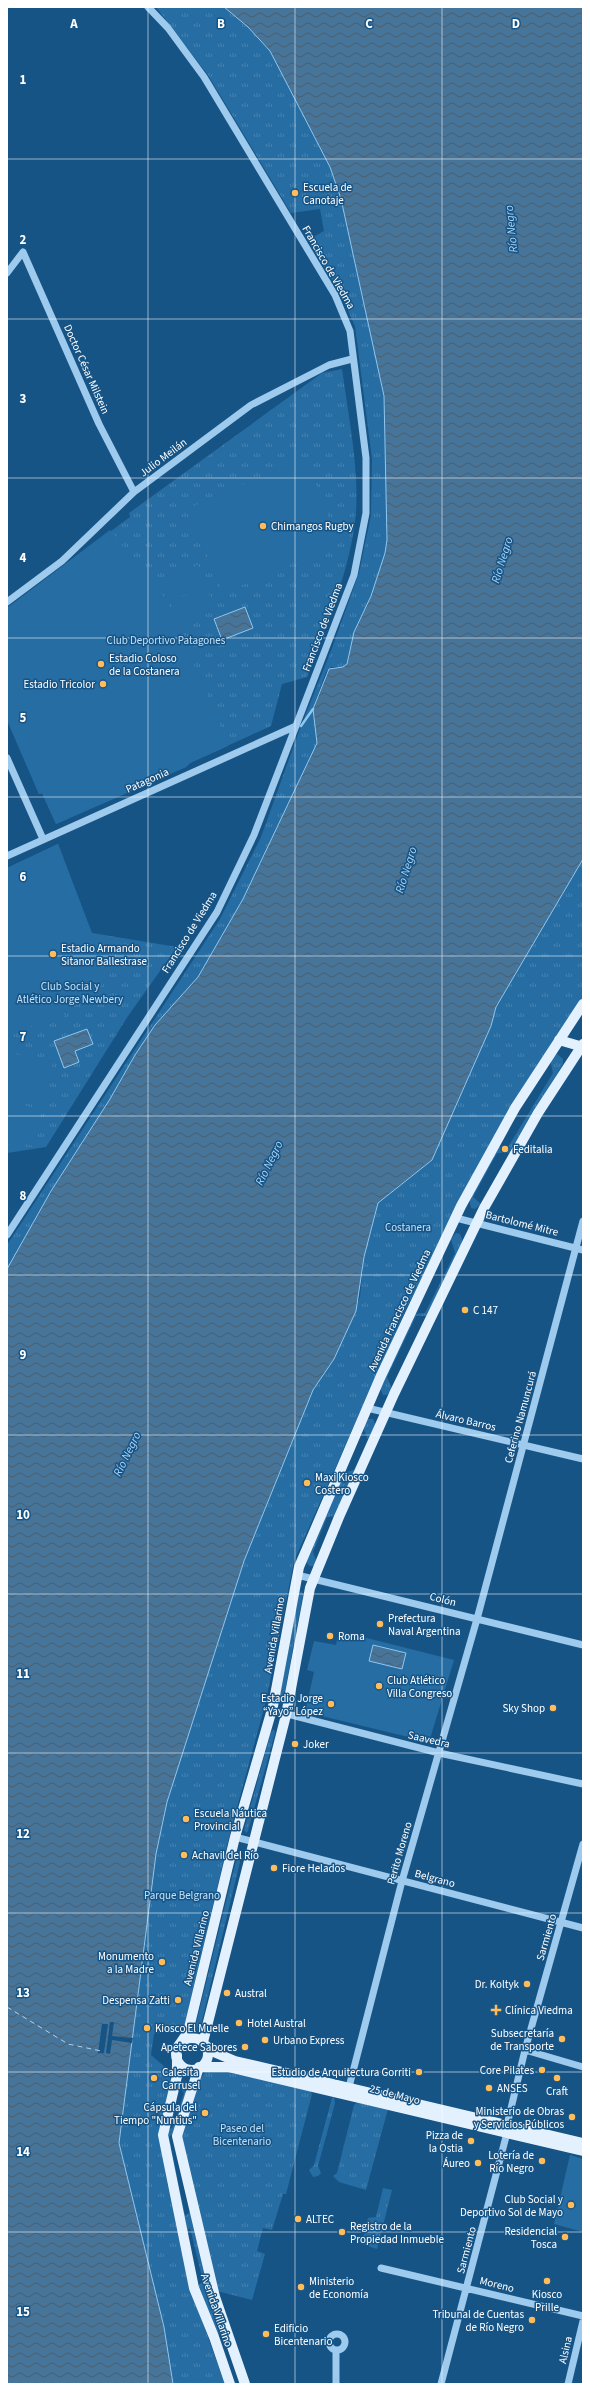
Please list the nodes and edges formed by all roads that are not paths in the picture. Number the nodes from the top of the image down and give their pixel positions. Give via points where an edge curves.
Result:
1 (148, 7) edge
2 (7, 273) edge
3 (352, 359) junction
4 (134, 492) junction
5 (7, 602) edge
6 (296, 726) junction
7 (7, 758) edge
8 (43, 839) junction
9 (7, 856) edge
10 (583, 1004) edge
11 (559, 1040) junction
12 (582, 1045) edge
13 (456, 1218) junction
14 (583, 1221) edge
15 (477, 1223) junction
16 (7, 1235) edge
17 (579, 1249) edge
18 (367, 1408) junction
19 (387, 1412) junction
20 (524, 1445) junction
21 (583, 1459) edge
22 (297, 1575) junction
23 (314, 1579) junction
24 (477, 1619) junction
25 (583, 1645) edge
26 (272, 1710) junction
27 (286, 1715) junction
28 (439, 1753) junction
29 (583, 1784) edge
30 (235, 1837) junction
31 (252, 1842) junction
32 (583, 1844) edge
33 (402, 1881) junction
34 (561, 1923) junction
35 (583, 1928) edge
36 (204, 2044) junction
37 (178, 2050) junction
38 (525, 2050) junction
39 (200, 2067) junction
40 (583, 2067) edge
41 (348, 2091) junction
42 (507, 2129) junction
43 (583, 2143) edge
44 (583, 2151) edge
45 (382, 2268) dead end
46 (468, 2288) junction
47 (583, 2316) edge
48 (583, 2321) edge
49 (336, 2350) dead end
50 (230, 2384) edge
51 (246, 2384) edge
52 (336, 2384) edge
53 (441, 2384) edge
54 (568, 2384) edge

1 - 3 street, Francisco de Viedma via 168,28 204,77 335,295 350,331
2 - 4 street, Doctor César Milstein via 23,252 99,424
3 - 4 street, Julio Meilán via 329,365 251,405
3 - 6 street, Francisco de Viedma via 366,458 366,513 354,575
4 - 5 street, Julio Meilán via 62,561
6 - 8 street, Patagonia
6 - 16 street, Francisco de Viedma via 254,835 217,912
7 - 8 street
8 - 9 street, Patagonia
10 - 11 main road, Avenida Francisco de Viedma
11 - 12 main road
11 - 13 main road, Avenida Francisco de Viedma via 515,1108
12 - 15 main road via 538,1112
13 - 15 street, Bartolomé Mitre
13 - 18 main road, Avenida Francisco de Viedma
14 - 17 street, Ceferino Namuncurá
15 - 17 street, Bartolomé Mitre
15 - 19 main road via 430,1316
17 - 20 street, Ceferino Namuncurá
18 - 19 street, Álvaro Barros
18 - 22 main road, Avenida Francisco de Viedma
19 - 20 street, Álvaro Barros
19 - 23 main road
20 - 21 street, Álvaro Barros
20 - 24 street, Ceferino Namuncurá
22 - 23 street, Colón
22 - 26 main road, Avenida Villarino
23 - 24 street, Colón
23 - 27 main road via 310,1588
24 - 25 street, Colón
24 - 28 street, Perito Moreno
26 - 27 street, Saavedra
26 - 30 main road, Avenida Villarino
27 - 28 street, Saavedra
27 - 31 main road
28 - 29 street, Saavedra
28 - 33 street, Perito Moreno
30 - 31 street, Belgrano
30 - 37 main road, Avenida Villarino via 188,2032
31 - 33 street, Belgrano
31 - 36 main road
32 - 34 street, Sarmiento
33 - 34 street, Belgrano
33 - 41 street, Perito Moreno
34 - 35 street, Belgrano
34 - 38 street, Sarmiento
36 - 37 main road, 25 de Mayo via 191,2038
36 - 39 main road via 208,2056
36 - 41 main road, 25 de Mayo via 235,2061
37 - 39 main road, 25 de Mayo via 184,2067
37 - 50 main road, Avenida Villarino via 177,2076 163,2135 194,2288
38 - 40 street
38 - 42 street, Sarmiento
39 - 41 main road, 25 de Mayo via 224,2066
39 - 51 main road, Avenida Villarino via 177,2136 215,2297
41 - 42 main road, 25 de Mayo
42 - 43 main road, 25 de Mayo
42 - 44 main road, 25 de Mayo
42 - 46 street, Sarmiento
45 - 46 street, Moreno
46 - 47 street, Moreno
46 - 53 street, Sarmiento
48 - 54 street, Alsina
49 - 52 street

